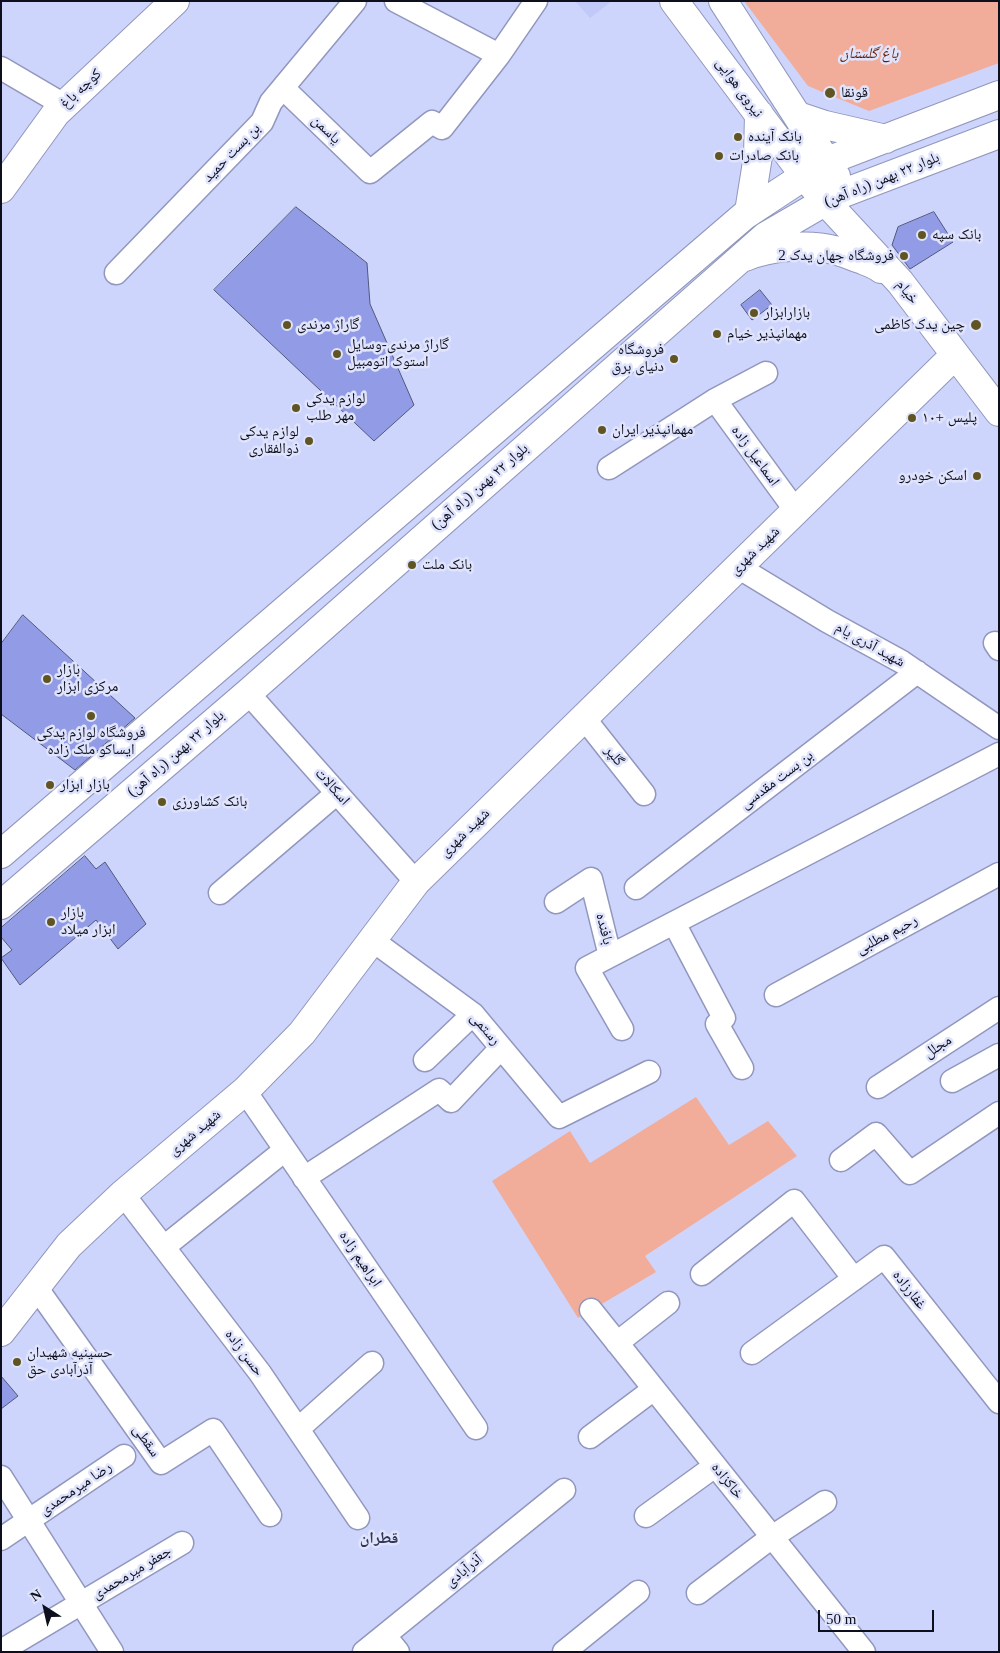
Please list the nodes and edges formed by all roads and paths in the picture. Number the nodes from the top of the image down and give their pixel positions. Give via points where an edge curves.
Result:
1 (175, 1) edge
2 (355, 1) edge
3 (396, 1) edge
4 (536, 1) edge
5 (674, 1) edge
6 (723, 1) edge
7 (499, 54) junction
8 (1, 68) edge
9 (283, 88) junction
10 (999, 95) edge
11 (64, 105) junction
12 (759, 114) junction
13 (798, 116) junction
14 (999, 134) edge
15 (886, 139) junction
16 (815, 168) junction
17 (1, 189) edge
18 (836, 197) junction
19 (749, 212) junction
20 (739, 260) junction
21 (116, 273) dead end
22 (900, 282) junction
23 (955, 355) junction
24 (766, 373) dead end
25 (715, 400) junction
26 (999, 412) edge
27 (608, 468) dead end
28 (796, 511) junction
29 (738, 567) junction
30 (917, 672) junction
31 (248, 693) junction
32 (584, 718) junction
33 (998, 726) edge
34 (999, 754) edge
35 (337, 793) junction
36 (644, 794) dead end
37 (1, 854) edge
38 (999, 874) edge
39 (416, 882) junction
40 (636, 888) dead end
41 (220, 893) dead end
42 (556, 902) dead end
43 (1, 905) edge
44 (674, 924) junction
45 (372, 940) junction
46 (610, 956) junction
47 (776, 995) dead end
48 (999, 1008) edge
49 (473, 1014) junction
50 (622, 1029) dead end
51 (501, 1048) junction
52 (999, 1055) edge
53 (425, 1060) dead end
54 (742, 1068) dead end
55 (649, 1072) dead end
56 (952, 1081) dead end
57 (878, 1087) dead end
58 (245, 1090) junction
59 (999, 1113) edge
60 (285, 1150) junction
61 (841, 1160) dead end
62 (304, 1178) junction
63 (123, 1194) junction
64 (164, 1247) junction
65 (702, 1274) dead end
66 (854, 1279) junction
67 (36, 1287) junction
68 (668, 1303) dead end
69 (591, 1310) dead end
70 (1, 1332) edge
71 (617, 1343) junction
72 (752, 1353) dead end
73 (372, 1363) dead end
74 (654, 1389) junction
75 (999, 1402) edge
76 (476, 1428) dead end
77 (298, 1429) junction
78 (590, 1437) dead end
79 (124, 1456) dead end
80 (715, 1466) junction
81 (1, 1477) edge
82 (564, 1490) dead end
83 (825, 1502) dead end
84 (270, 1515) dead end
85 (646, 1516) dead end
86 (358, 1518) dead end
87 (29, 1521) junction
88 (772, 1537) junction
89 (1, 1539) edge
90 (182, 1543) dead end
91 (638, 1592) dead end
92 (698, 1593) dead end
93 (81, 1604) junction
94 (391, 1644) edge
95 (1, 1651) edge
96 (112, 1652) edge
97 (364, 1652) edge
98 (564, 1652) edge
99 (864, 1652) edge

1 - 11 main road, کوچه باغ
2 - 9 street, بن بست حمید
3 - 7 street
4 - 7 street
5 - 12 main road, نیروی هوایی
6 - 13 main road
7 - 9 street, یاسمن via 442,128 432,122 370,172
8 - 11 street
9 - 21 street, بن بست حمید via 271,102 262,122
10 - 15 main road
11 - 17 main road, کوچه باغ
12 - 16 main road, نیروی هوایی
12 - 19 main road via 758,156
13 - 15 main road
13 - 16 main road
14 - 18 main road, بلوار ۲۲ بهمن (راه آهن)
15 - 16 main road
16 - 18 main road, خیام
16 - 19 main road
18 - 20 main road, بلوار ۲۲ بهمن (راه آهن) via 766,236
18 - 22 main road, خیام
19 - 37 main road
20 - 22 main road via 773,250 800,247 834,249 877,266
20 - 31 main road, بلوار ۲۲ بهمن (راه آهن)
22 - 23 main road, خیام
23 - 26 main road, خیام
23 - 28 main road, شهید شهری
24 - 25 street
25 - 27 street
25 - 28 street, اسماعیل زاده
28 - 29 main road, شهید شهری
29 - 30 street, شهید آذری یام
29 - 32 main road, شهید شهری
30 - 33 street, شهید آذری یام
30 - 40 street, بن بست مقدسی
31 - 35 street, اسکالات
31 - 43 main road, بلوار ۲۲ بهمن (راه آهن)
32 - 36 street, گلپر
32 - 39 main road, شهید شهری
34 - 44 street
35 - 39 street, اسکالات
35 - 41 street
38 - 47 street, رحیم مطلبی
39 - 45 main road, شهید شهری
42 - 46 street, بافنده via 591,879
44 - 46 street
44 - 54 street via 724,1018 717,1024
45 - 49 street, رستمی
45 - 58 main road, شهید شهری via 302,1032
46 - 50 street, بافنده via 587,968
48 - 57 street, مجلل
49 - 51 street, رستمی
49 - 53 street
51 - 55 street, رستمی via 559,1117
51 - 62 street via 451,1101 439,1090
52 - 56 street
58 - 60 street, ابراهیم زاده
58 - 63 main road, شهید شهری
59 - 61 street via 910,1173 876,1134
60 - 62 street, ابراهیم زاده
60 - 64 street
62 - 76 street, ابراهیم زاده
63 - 64 street, حسن زاده
63 - 67 main road, شهید شهری via 69,1245
64 - 77 street, حسن زاده via 260,1373
65 - 66 street via 794,1202
66 - 72 street, غفارزاده
66 - 75 street, غفارزاده via 884,1257
67 - 70 main road, شهید شهری
67 - 84 street, سقطی via 161,1463 213,1430
68 - 71 street
69 - 71 street, خاکزاده
71 - 74 street, خاکزاده
73 - 77 street
74 - 78 street
74 - 80 street, خاکزاده
77 - 86 street, حسن زاده
79 - 87 street, رضا میرمحمدی
80 - 85 street
80 - 88 street, خاکزاده
81 - 87 street
82 - 94 street, آذرآبادی
83 - 88 street
87 - 89 street, رضا میرمحمدی
87 - 93 street
88 - 92 street
88 - 99 street, خاکزاده
90 - 93 street, جعفر میرمحمدی
91 - 98 street
93 - 95 street, جعفر میرمحمدی
93 - 96 street
94 - 97 street, آذرآبادی

